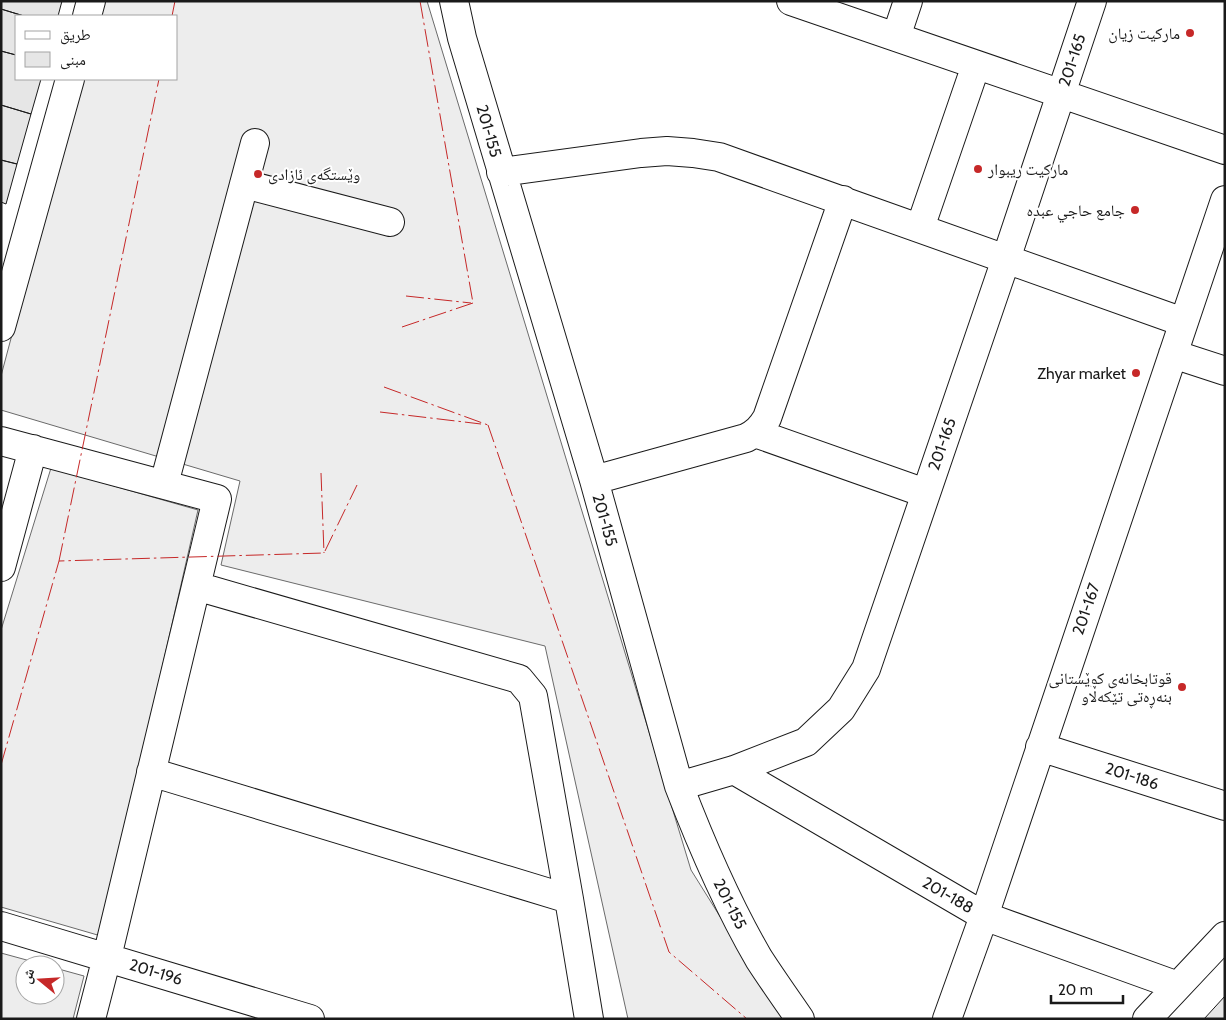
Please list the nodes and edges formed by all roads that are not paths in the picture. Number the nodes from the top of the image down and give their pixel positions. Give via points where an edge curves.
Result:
1 (91, 1) edge
2 (454, 1) edge
3 (791, 1) edge
4 (908, 1) edge
5 (1092, 1) edge
6 (87, 15) edge
7 (896, 37) junction
8 (976, 65) junction
9 (70, 80) edge
10 (1061, 94) junction
11 (255, 143) dead end
12 (1225, 150) edge
13 (501, 172) junction
14 (244, 184) junction
15 (842, 200) junction
16 (1225, 200) edge
17 (390, 222) dead end
18 (920, 228) junction
19 (1006, 259) junction
20 (1184, 322) junction
21 (1, 327) edge
22 (1173, 354) junction
23 (1225, 372) edge
24 (755, 433) junction
25 (1, 440) edge
26 (33, 449) junction
27 (594, 480) junction
28 (164, 484) junction
29 (925, 493) junction
30 (1, 567) edge
31 (196, 586) junction
32 (1040, 747) junction
33 (734, 770) junction
34 (151, 772) junction
35 (679, 786) junction
36 (1225, 806) edge
37 (569, 900) junction
38 (984, 916) junction
39 (1, 926) edge
40 (1225, 936) edge
41 (107, 957) junction
42 (1178, 986) junction
43 (90, 1019) edge
44 (310, 1019) edge
45 (588, 1019) edge
46 (800, 1019) edge
47 (947, 1019) edge
48 (1147, 1019) edge

1 - 6 street
2 - 13 street, 201-155
3 - 7 street
4 - 7 street
5 - 10 street, 201-165
7 - 8 street
8 - 10 street
8 - 18 street
9 - 21 street
10 - 12 street
10 - 19 street, 201-165
11 - 14 street
13 - 15 street via 641,153 693,153 719,157
13 - 27 street, 201-155
14 - 17 street
14 - 28 street
15 - 18 street
15 - 24 street via 767,418
16 - 20 street, 201-167
18 - 19 street
19 - 20 street
19 - 29 street, 201-165
20 - 22 street, 201-167
22 - 23 street
22 - 32 street, 201-167
24 - 27 street
24 - 29 street
25 - 26 street
26 - 28 street
26 - 30 street
27 - 35 street, 201-155
28 - 31 street via 217,499
29 - 33 street, 201-165 via 866,669 841,709 806,742
31 - 34 street
31 - 37 street via 519,679 533,696
32 - 36 street, 201-186
32 - 38 street, 201-167
33 - 35 street, 201-165
33 - 38 street, 201-188
34 - 37 street
34 - 41 street
35 - 46 street, 201-155 via 737,920
37 - 45 street
38 - 42 street, 201-188
38 - 47 street, 201-167
39 - 41 street, 201-196
40 - 42 street
41 - 43 street
41 - 44 street, 201-196
42 - 48 street

